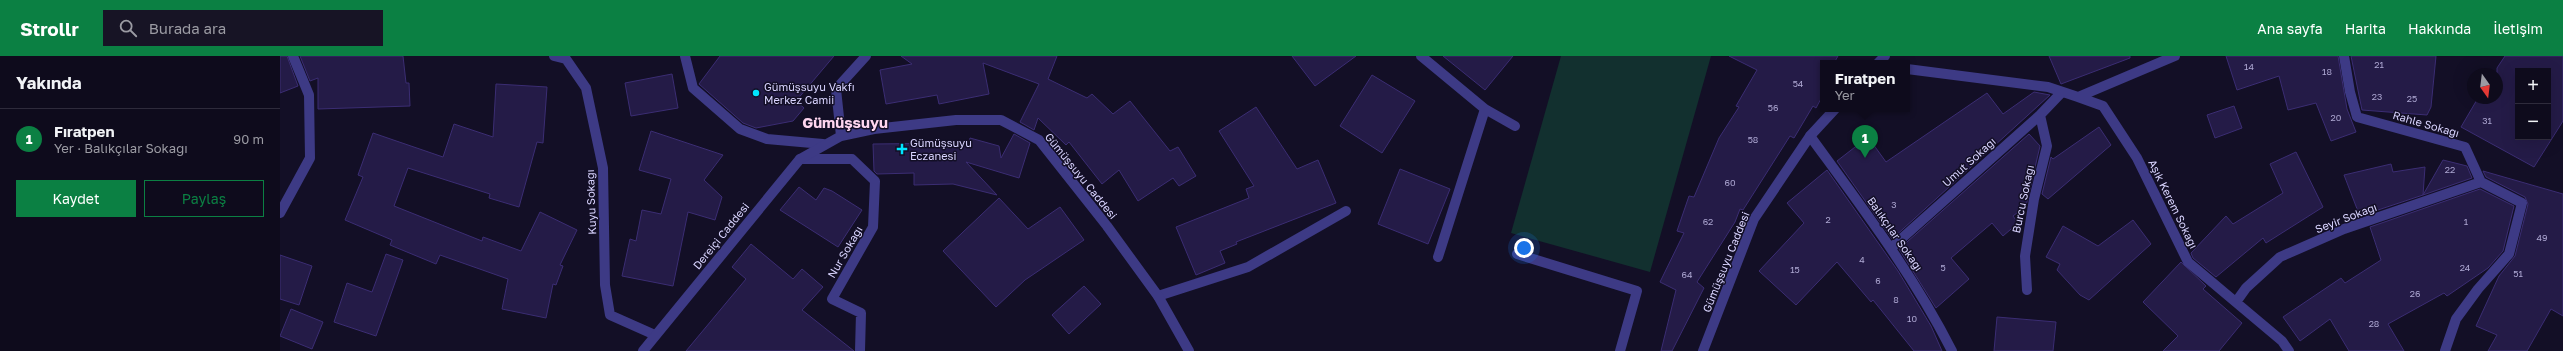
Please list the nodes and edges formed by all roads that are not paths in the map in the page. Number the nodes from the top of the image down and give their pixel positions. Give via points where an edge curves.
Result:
1 (293, 56) edge
2 (554, 56) edge
3 (685, 56) edge
4 (866, 56) edge
5 (1421, 56) edge
6 (2175, 56) edge
7 (2344, 56) edge
8 (1910, 69) edge
9 (2062, 92) junction
10 (2078, 97) junction
11 (1485, 109) junction
12 (1832, 112) edge
13 (2040, 115) junction
14 (1515, 126) dead end
15 (841, 136) junction
16 (1810, 136) junction
17 (823, 144) junction
18 (800, 159) junction
19 (2481, 182) junction
20 (1346, 211) dead end
21 (280, 213) edge
22 (1892, 248) junction
23 (1517, 254) dead end
24 (1438, 257) dead end
25 (2027, 290) dead end
26 (1158, 296) junction
27 (2236, 302) junction
28 (655, 335) junction
29 (643, 351) edge
30 (860, 351) edge
31 (1189, 351) edge
32 (1620, 351) edge
33 (1703, 351) edge
34 (1952, 351) edge
35 (2289, 351) edge
36 (2444, 351) edge

1 - 21 street via 309,95 310,158
2 - 28 street, Kuyu Sokağı via 566,59 586,88 603,168 605,285 610,314
3 - 17 street via 693,88 740,130 767,139
4 - 15 street via 836,89
5 - 11 street
6 - 10 street
7 - 19 street, Rahle Sokağı via 2357,117 2465,147
8 - 9 street via 2048,87
9 - 10 street
9 - 13 street, Umut Sokağı
10 - 27 street, Aşık Kerem Sokağı via 2104,106 2137,158 2188,262
11 - 14 street
11 - 24 street
12 - 16 street, Gümüşsuyu Caddesi
13 - 22 street, Umut Sokağı
13 - 25 street, Burcu Sokağı via 2047,146 2034,199 2025,256
15 - 17 street, Gümüşsuyu Caddesi
15 - 26 street, Gümüşsuyu Caddesi via 874,129 956,120 1000,120 1039,140
16 - 22 street, Balıkçılar Sokağı
16 - 33 street, Gümüşsuyu Caddesi via 1754,219
17 - 18 street, Dereiçi Caddesi
18 - 28 street, Dereiçi Caddesi
18 - 30 street, Nur Sokağı via 852,159 875,181 873,227 832,299 861,313
19 - 27 street, Seyir Sokağı via 2344,229 2280,257 2246,288
19 - 36 street via 2522,203 2509,254 2456,319
20 - 26 street via 1248,267
22 - 34 street, Balıkçılar Sokağı via 1927,303
23 - 32 street via 1637,291
26 - 31 street, Gümüşsuyu Caddesi
27 - 35 street, Aşık Kerem Sokağı via 2282,341
28 - 29 street, Dereiçi Caddesi

